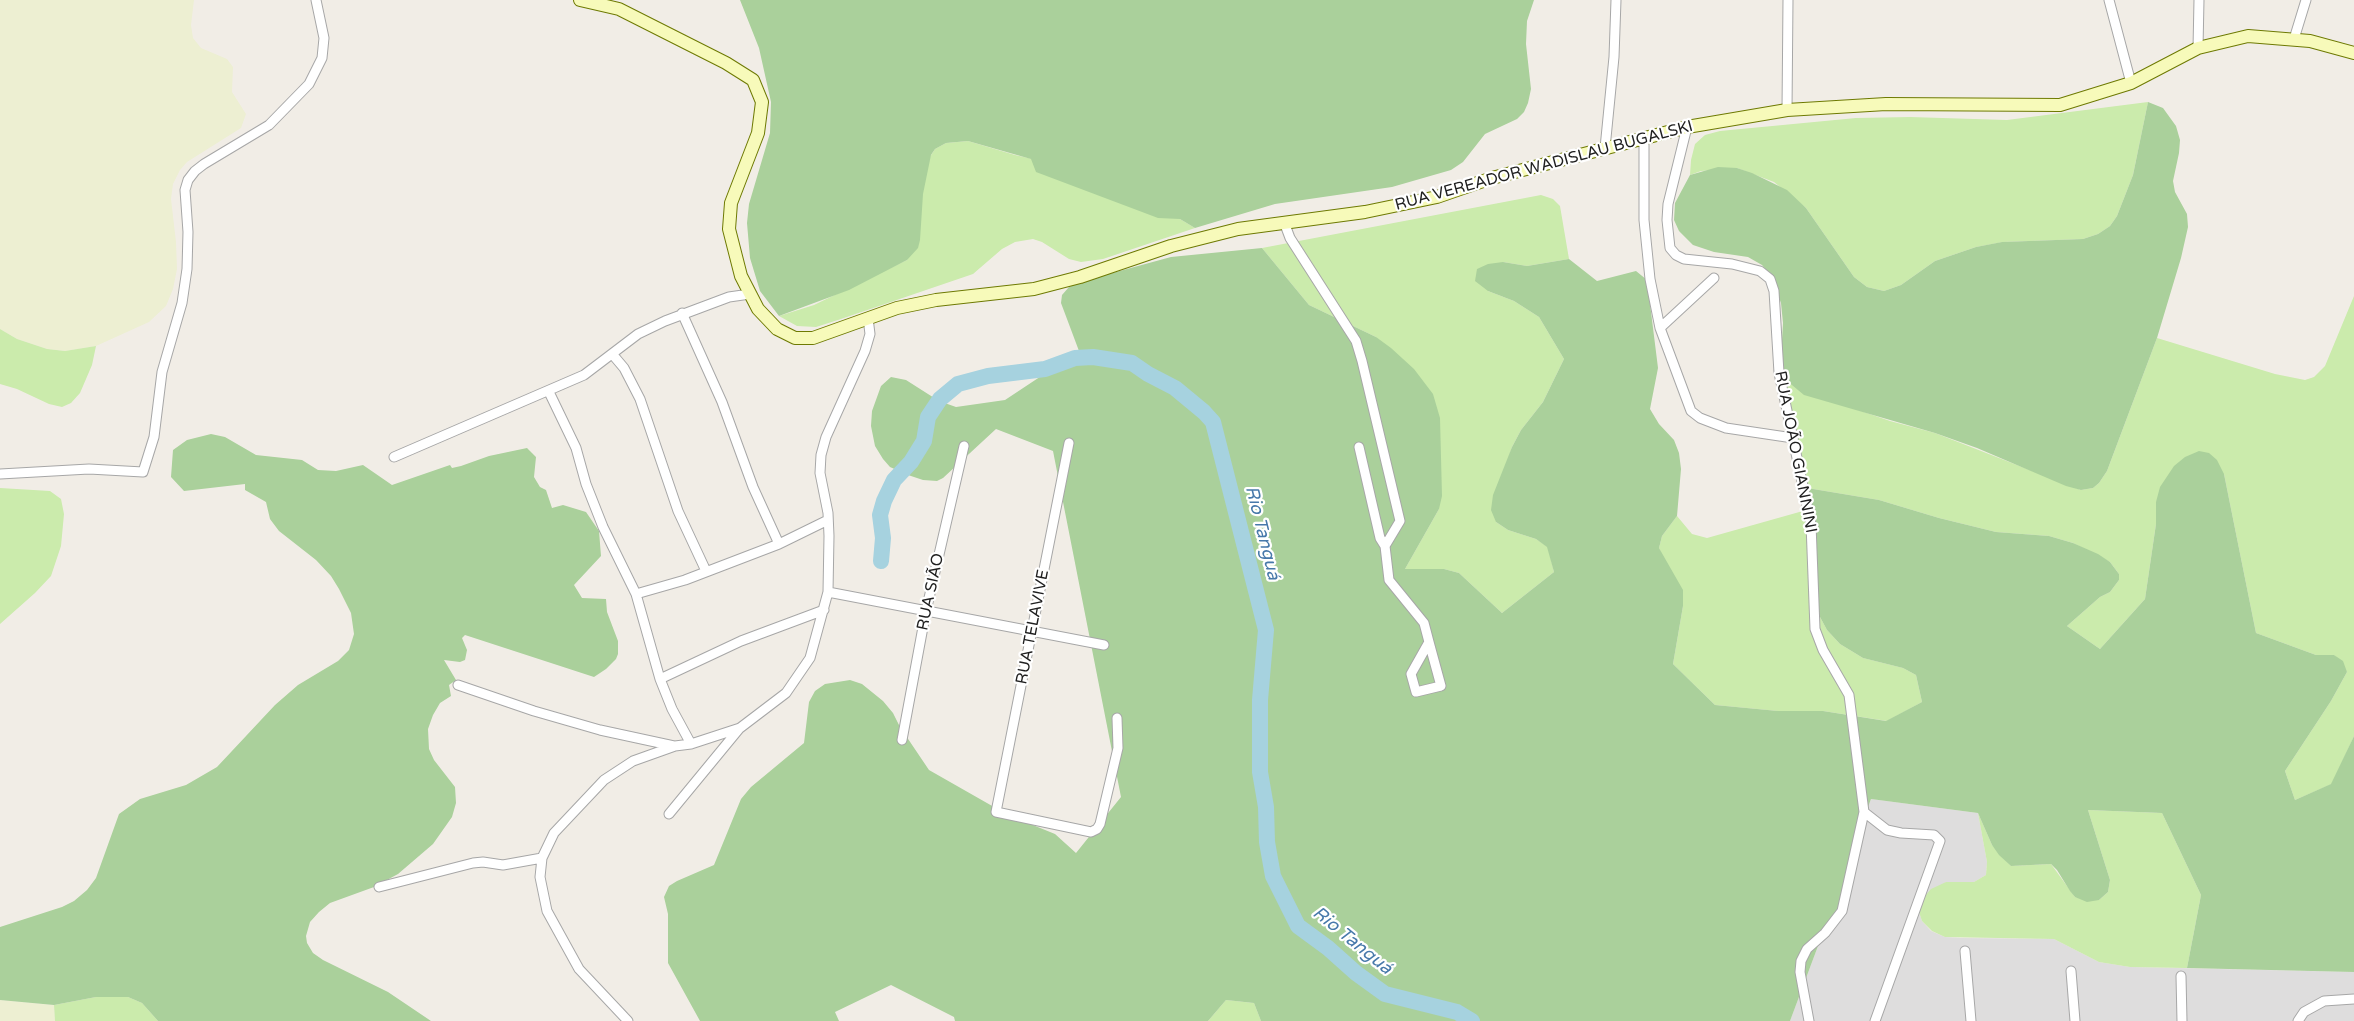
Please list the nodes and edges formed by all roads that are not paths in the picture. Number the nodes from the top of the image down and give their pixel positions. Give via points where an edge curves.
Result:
1 (316, 0) edge
2 (580, 0) edge
3 (1616, 0) edge
4 (1788, 0) edge
5 (2109, 0) edge
6 (2199, 0) edge
7 (2306, 0) edge
8 (621, 5) edge
9 (2294, 39) junction
10 (2198, 48) junction
11 (2354, 53) edge
12 (2131, 83) junction
13 (1787, 110) junction
14 (1687, 127) junction
15 (1644, 138) junction
16 (1605, 148) junction
17 (1284, 222) junction
18 (1714, 278) dead end
19 (750, 294) junction
20 (682, 313) junction
21 (868, 318) junction
22 (1660, 328) junction
23 (613, 354) junction
24 (549, 392) junction
25 (1793, 438) junction
26 (1069, 443) dead end
27 (964, 446) dead end
28 (1359, 447) dead end
29 (394, 457) dead end
30 (0, 474) edge
31 (828, 520) junction
32 (779, 544) junction
33 (1384, 546) junction
34 (706, 571) junction
35 (828, 592) junction
36 (636, 594) junction
37 (824, 610) junction
38 (926, 611) junction
39 (1033, 632) junction
40 (1429, 642) junction
41 (1104, 644) dead end
42 (660, 679) junction
43 (458, 685) dead end
44 (1117, 718) dead end
45 (740, 728) junction
46 (902, 740) dead end
47 (691, 744) junction
48 (675, 746) junction
49 (1864, 812) junction
50 (669, 814) dead end
51 (542, 858) junction
52 (379, 887) dead end
53 (1965, 951) dead end
54 (2071, 971) dead end
55 (2181, 976) dead end
56 (2354, 999) edge
57 (628, 1021) edge
58 (1809, 1021) edge
59 (1875, 1021) edge
60 (1971, 1021) edge
61 (2075, 1021) edge
62 (2182, 1021) edge
63 (2298, 1021) edge

1 - 30 street via 324,38 322,58 309,84 269,125 204,164 188,180 185,190 187,269 182,303 162,372 154,437 143,472 89,469
2 - 8 main road, RUA VEREADOR WADISLAU BUGALSKI
3 - 16 street
4 - 13 street
5 - 12 street
6 - 10 street
7 - 9 street
8 - 19 main road, RUA VEREADOR WADISLAU BUGALSKI via 753,80 762,102 758,133 731,203 729,229 741,276
9 - 10 main road, RUA VEREADOR WADISLAU BUGALSKI via 2248,36
9 - 11 main road, RUA VEREADOR WADISLAU BUGALSKI
10 - 12 main road, RUA VEREADOR WADISLAU BUGALSKI
12 - 13 main road, RUA VEREADOR WADISLAU BUGALSKI via 2060,105 1886,104
13 - 14 main road, RUA VEREADOR WADISLAU BUGALSKI
14 - 15 main road, RUA VEREADOR WADISLAU BUGALSKI
14 - 25 street, RUA JOÃO GIANNINI via 1668,204 1666,220 1670,248 1684,259 1732,264 1760,271 1770,279 1774,291 1779,373
15 - 16 main road, RUA VEREADOR WADISLAU BUGALSKI
15 - 22 street via 1644,220 1650,279
16 - 17 main road, RUA VEREADOR WADISLAU BUGALSKI via 1492,178 1437,197 1366,212
17 - 21 main road, RUA VEREADOR WADISLAU BUGALSKI via 1238,228 1034,289 936,300
17 - 33 street via 1290,238 1356,341 1400,522
18 - 22 street
19 - 20 street via 729,297
19 - 21 main road, RUA VEREADOR WADISLAU BUGALSKI via 758,309 778,330 795,338 813,338
20 - 23 street via 638,334
20 - 32 street
21 - 31 street via 870,334 865,351 821,455 820,473
22 - 25 street via 1691,411 1726,428
23 - 24 street via 584,376
23 - 34 street via 640,399 678,511
24 - 29 street
24 - 36 street via 576,448 603,527
25 - 49 street, RUA JOÃO GIANNINI via 1811,524 1815,629 1823,650 1849,695
26 - 39 street, RUA TELAVIVE
27 - 38 street, RUA SIÃO
28 - 33 street
31 - 32 street
31 - 35 street
32 - 34 street
33 - 40 street via 1389,580 1424,623
34 - 36 street
35 - 37 street
35 - 38 street
36 - 42 street
37 - 42 street via 741,641
37 - 45 street via 810,658 786,693
38 - 39 street
38 - 46 street, RUA SIÃO
39 - 41 street
39 - 44 street, RUA TELAVIVE via 996,812 1091,832 1100,824 1118,748
40 - 40 street via 1411,674 1416,692 1441,686
42 - 47 street
43 - 48 street via 600,730
45 - 47 street
45 - 50 street
47 - 48 street
48 - 51 street via 633,761 604,780 554,833
49 - 58 street, RUA JOÃO GIANNINI via 1842,910 1825,933 1807,949 1801,961
49 - 59 street via 1887,830 1934,834 1940,841
51 - 52 street via 503,865 473,863
51 - 57 street via 540,877 547,911 579,969
53 - 60 street
54 - 61 street
55 - 62 street
56 - 63 street via 2324,1001 2304,1012

